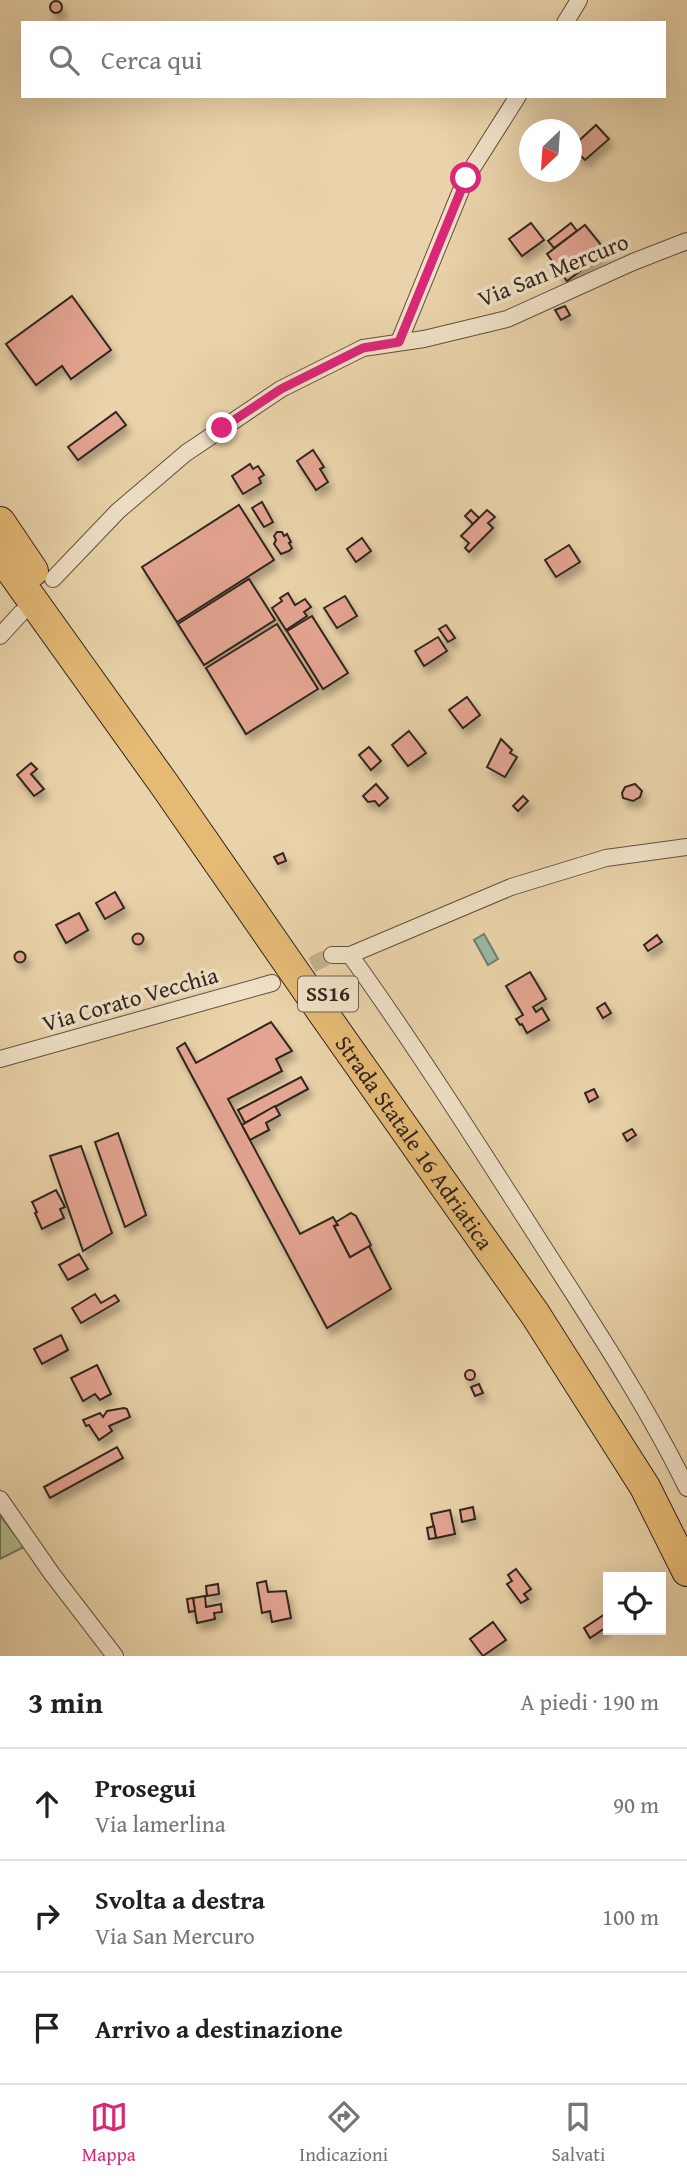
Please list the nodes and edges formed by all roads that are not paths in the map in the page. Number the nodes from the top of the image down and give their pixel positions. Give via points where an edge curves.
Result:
1 (579, 0) edge
2 (566, 21) edge
3 (517, 98) edge
4 (687, 241) edge
5 (399, 342) junction
6 (0, 522) edge
7 (0, 555) edge
8 (53, 579) dead end
9 (21, 613) dead end
10 (0, 635) edge
11 (687, 847) edge
12 (332, 955) tunnel mouth
13 (350, 955) junction
14 (272, 983) tunnel mouth
15 (0, 1059) edge
16 (649, 1476) junction
17 (687, 1488) edge
18 (0, 1499) edge
19 (687, 1531) edge
20 (687, 1571) edge
21 (115, 1656) edge

1 - 2 street
3 - 5 street via 466,178
4 - 5 street, Via San Mercuro via 507,319
5 - 8 street, Via San Mercuro via 363,348 281,389 186,453 118,511
6 - 16 highway, Strada Statale 16 Adriatica / SS16 via 236,866 578,1344 628,1423
7 - 16 highway, Strada Statale 16 Adriatica / SS16
9 - 10 street
11 - 13 street via 606,858 510,887
12 - 13 street
13 - 17 street via 565,1280
14 - 15 street, Via Corato Vecchia
16 - 19 highway, Strada Statale 16 Adriatica / SS16
16 - 20 highway, Strada Statale 16 Adriatica / SS16
18 - 21 street

